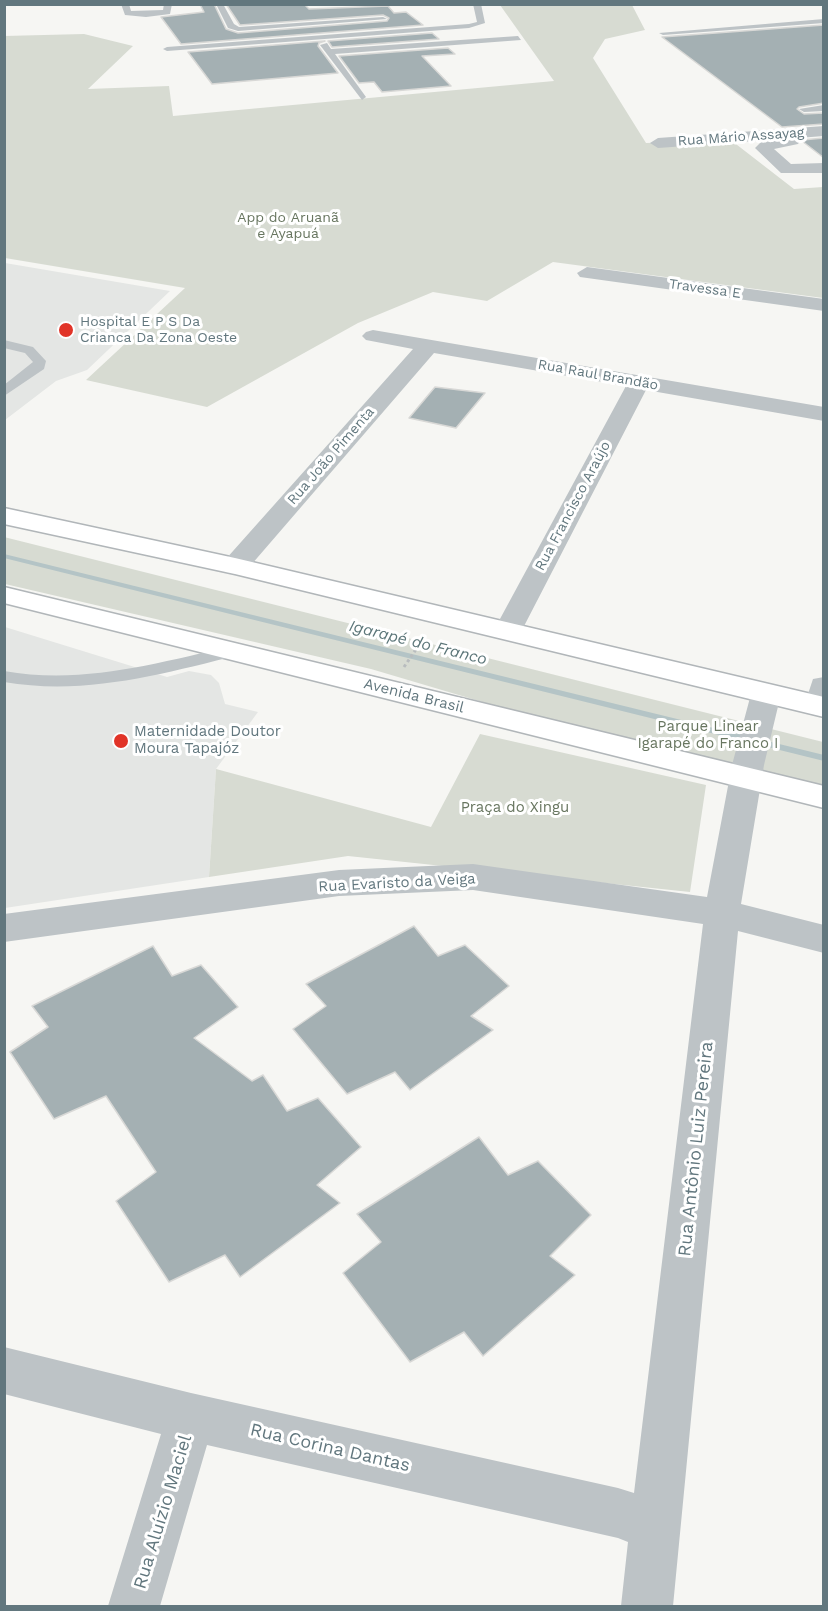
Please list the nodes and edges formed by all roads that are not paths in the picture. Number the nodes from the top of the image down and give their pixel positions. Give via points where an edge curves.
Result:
1 (124, 4) edge
2 (168, 4) edge
3 (219, 4) edge
4 (477, 4) edge
5 (383, 19) dead end
6 (824, 21) edge
7 (451, 28) junction
8 (663, 33) dead end
9 (318, 38) junction
10 (518, 38) dead end
11 (451, 43) junction
12 (167, 49) dead end
13 (329, 52) junction
14 (362, 97) dead end
15 (824, 108) edge
16 (804, 109) dead end
17 (824, 131) edge
18 (824, 139) edge
19 (658, 143) dead end
20 (824, 168) edge
21 (586, 273) dead end
22 (824, 305) edge
23 (373, 336) dead end
24 (4, 344) edge
25 (428, 346) junction
26 (639, 382) junction
27 (4, 392) edge
28 (824, 414) edge
29 (4, 516) edge
30 (235, 566) junction
31 (4, 596) edge
32 (508, 630) junction
33 (233, 651) junction
34 (4, 676) edge
35 (822, 700) edge
36 (764, 703) junction
37 (746, 771) junction
38 (824, 797) edge
39 (722, 913) junction
40 (4, 928) edge
41 (824, 939) edge
42 (4, 1370) edge
43 (191, 1417) junction
44 (655, 1527) junction
45 (134, 1606) edge
46 (647, 1606) edge

1 - 2 lane via 129,12 146,15 167,12
3 - 5 lane via 231,26 244,29
4 - 7 lane via 481,23
6 - 8 lane
7 - 9 lane
7 - 11 lane
9 - 12 lane
9 - 13 lane
10 - 11 lane
11 - 13 lane
13 - 14 lane
15 - 16 lane
17 - 19 street, Rua Mário Assayag
18 - 20 street via 779,142 763,148 787,169
21 - 22 street, Travessa E
23 - 25 street, Rua Raul Brandão
24 - 27 lane via 29,350 40,361 39,366
25 - 26 street, Rua Raul Brandão
25 - 30 street, Rua João Pimenta
26 - 28 street, Rua Raul Brandão
26 - 32 street, Rua Francisco Araújo
29 - 30 highway
30 - 32 highway
31 - 33 highway, Avenida Brasil
32 - 36 highway
33 - 34 lane via 72,681 41,682
33 - 37 highway, Avenida Brasil
35 - 36 highway
36 - 37 street, Rua Antônio Luiz Pereira
37 - 38 highway, Avenida Brasil
37 - 39 street, Rua Antônio Luiz Pereira
39 - 40 street, Rua Evaristo da Veiga via 473,877 339,883
39 - 41 street, Rua Evaristo da Veiga
39 - 44 street, Rua Antônio Luiz Pereira
42 - 43 street, Rua Corina Dantas
43 - 44 street, Rua Corina Dantas via 618,1513
43 - 45 street, Rua Aluízio Maciel
44 - 46 street, Rua Antônio Luiz Pereira

